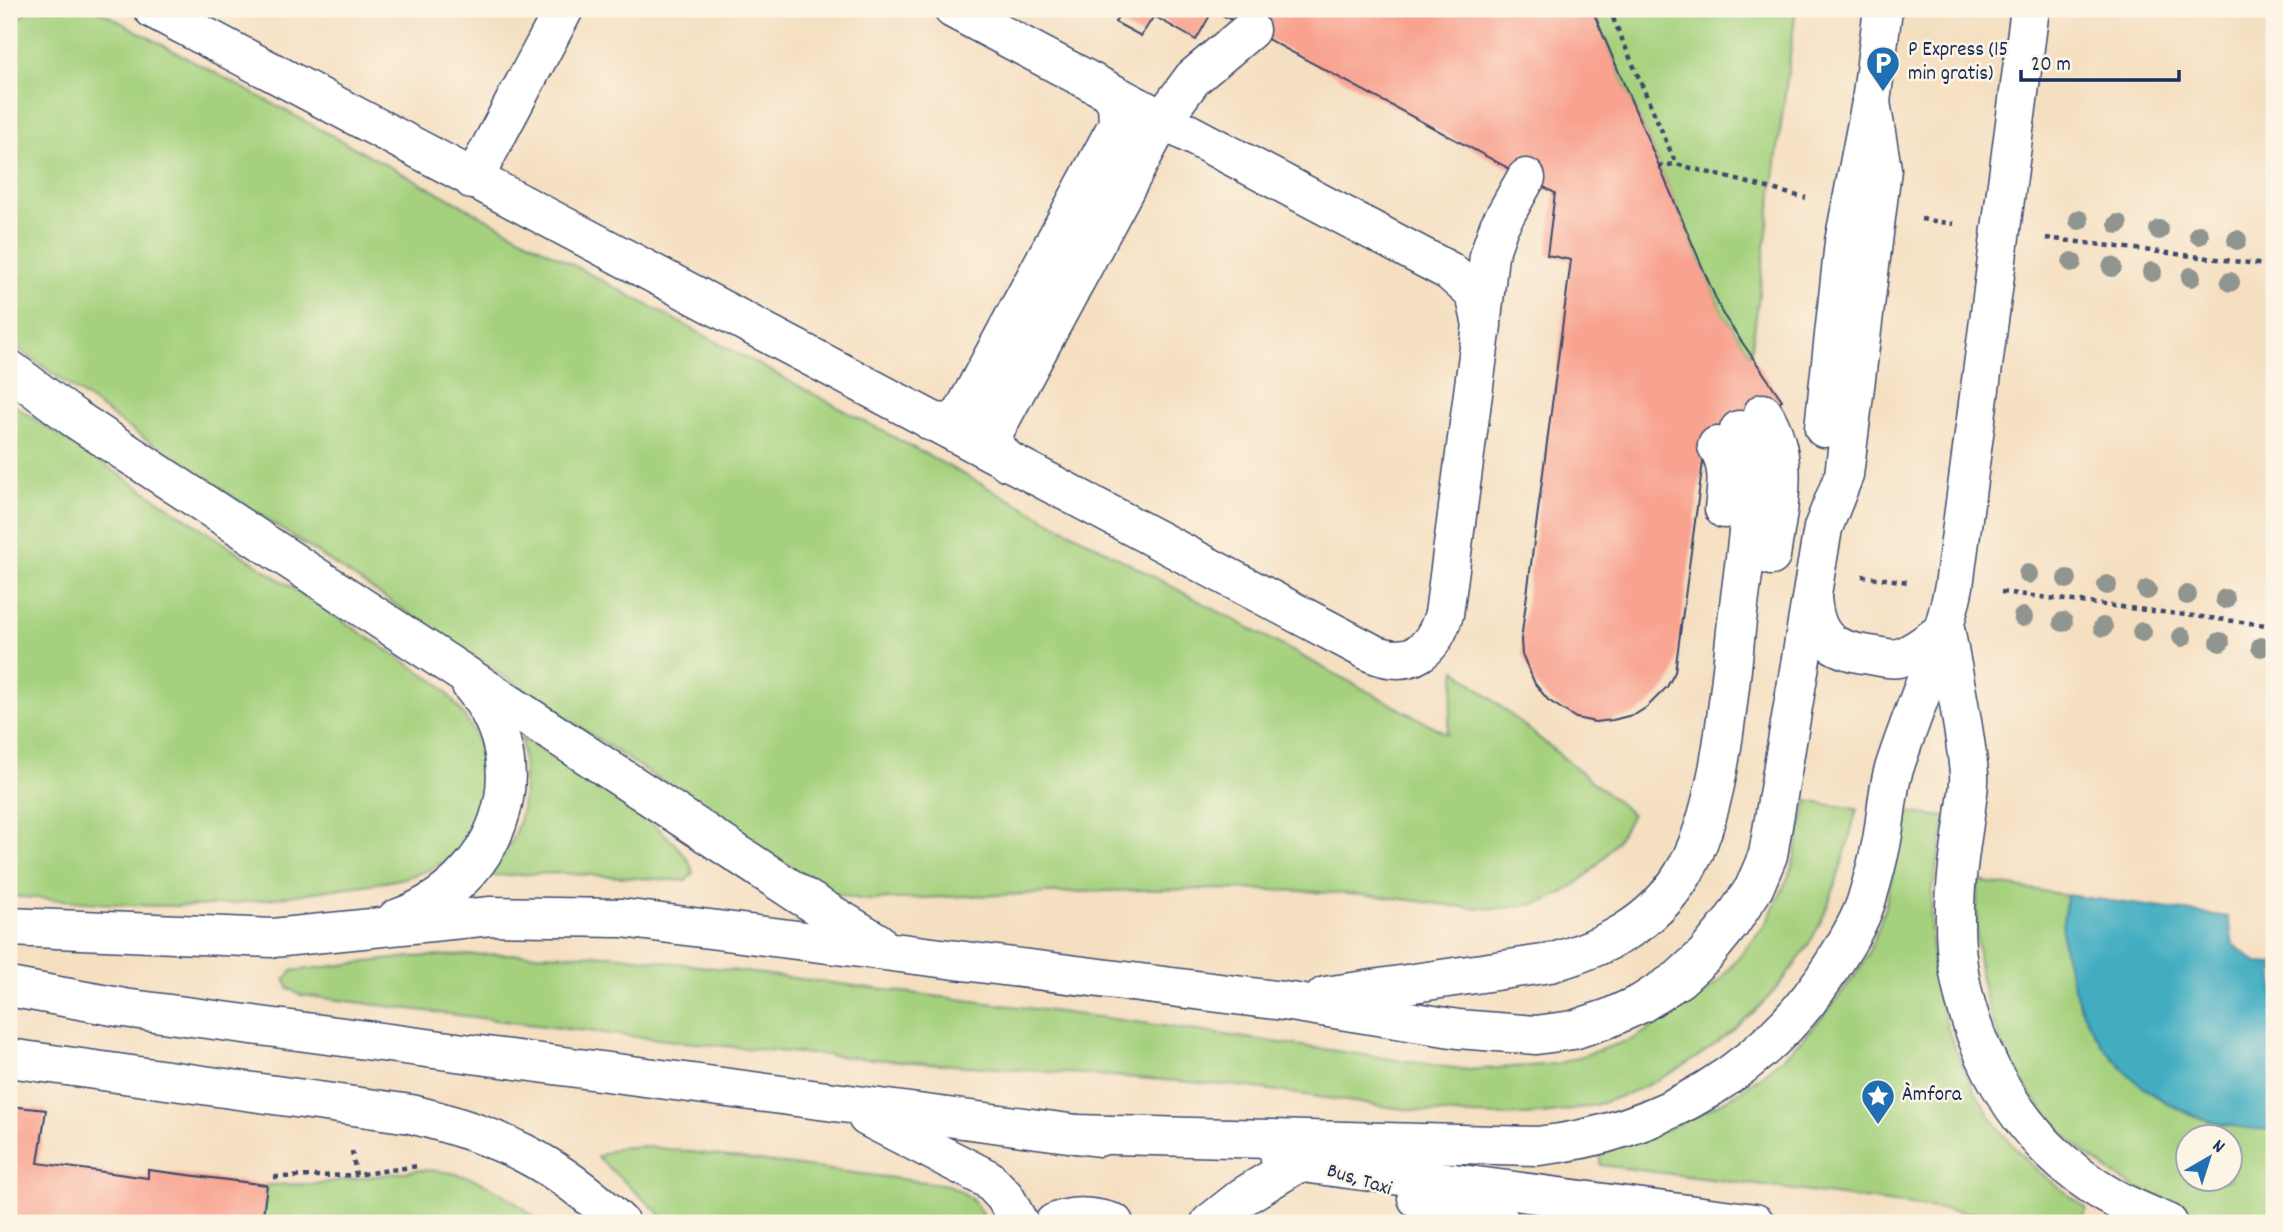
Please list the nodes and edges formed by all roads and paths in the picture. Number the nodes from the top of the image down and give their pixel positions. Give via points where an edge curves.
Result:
1 (153, 9) edge
2 (564, 9) edge
3 (953, 9) edge
4 (1609, 9) edge
5 (1883, 9) edge
6 (2030, 9) edge
7 (1250, 30) dead end
8 (1110, 93) junction
9 (1871, 102) junction
10 (1162, 120) junction
11 (1676, 164) dead end
12 (1525, 178) dead end
13 (473, 180) junction
14 (1482, 325) junction
15 (9, 369) edge
16 (932, 422) junction
17 (1008, 462) junction
18 (1823, 528) junction
19 (1954, 586) junction
20 (1812, 596) junction
21 (2274, 626) edge
22 (1945, 631) junction
23 (458, 670) junction
24 (1725, 718) junction
25 (9, 927) edge
26 (373, 927) junction
27 (911, 953) junction
28 (9, 987) edge
29 (1291, 1002) junction
30 (9, 1058) edge
31 (847, 1106) junction
32 (1075, 1134) junction
33 (1298, 1163) junction
34 (356, 1175) dead end
35 (274, 1177) dead end
36 (620, 1223) edge
37 (1019, 1223) edge
38 (1054, 1223) edge
39 (1114, 1223) edge
40 (1210, 1223) edge
41 (1501, 1223) edge
42 (1755, 1223) edge
43 (2168, 1223) edge

1 - 13 street
2 - 13 street
3 - 8 street
4 - 11 path
5 - 9 street
6 - 19 street
7 - 10 street via 1194,78
8 - 10 street
8 - 16 street via 1117,103 1118,124 993,357 962,414 951,423
9 - 18 street via 1841,269 1821,471
9 - 18 street via 1882,169 1844,475
10 - 14 street via 1449,271 1475,294
10 - 17 street via 994,432 993,443
12 - 14 street via 1489,255
13 - 16 street
14 - 17 street via 1444,614 1428,646 1408,659 1372,653
15 - 23 street via 74,418
16 - 17 street
18 - 20 street
19 - 21 path
19 - 22 street
20 - 22 street via 1819,629 1847,652 1898,658
20 - 29 street via 1768,855 1731,923 1679,979 1609,1018 1573,1030 1536,1035
22 - 32 street via 1892,775 1865,905 1845,945 1817,991 1784,1029 1695,1098 1619,1131 1538,1146
22 - 43 street via 1970,776 1955,922 1957,970 1973,1029 1997,1079 2053,1153 2091,1185
23 - 26 street via 497,724 506,754 501,814 492,841 468,873 416,912
23 - 27 street via 848,925 874,941
24 - 24 street via 1754,478 1753,460 1740,430 1778,446 1781,490 1757,646
24 - 29 street via 1698,846 1664,900 1617,939 1550,963
25 - 26 street via 273,938
26 - 27 street via 491,916 622,918
27 - 29 street
28 - 31 street via 137,1010
30 - 36 street via 411,1114 467,1128 518,1147
31 - 32 street
31 - 37 street via 988,1179 1005,1197
32 - 33 street
33 - 40 street
33 - 41 street, Bus, Taxi
33 - 42 street
34 - 35 path
38 - 39 street via 1095,1217

